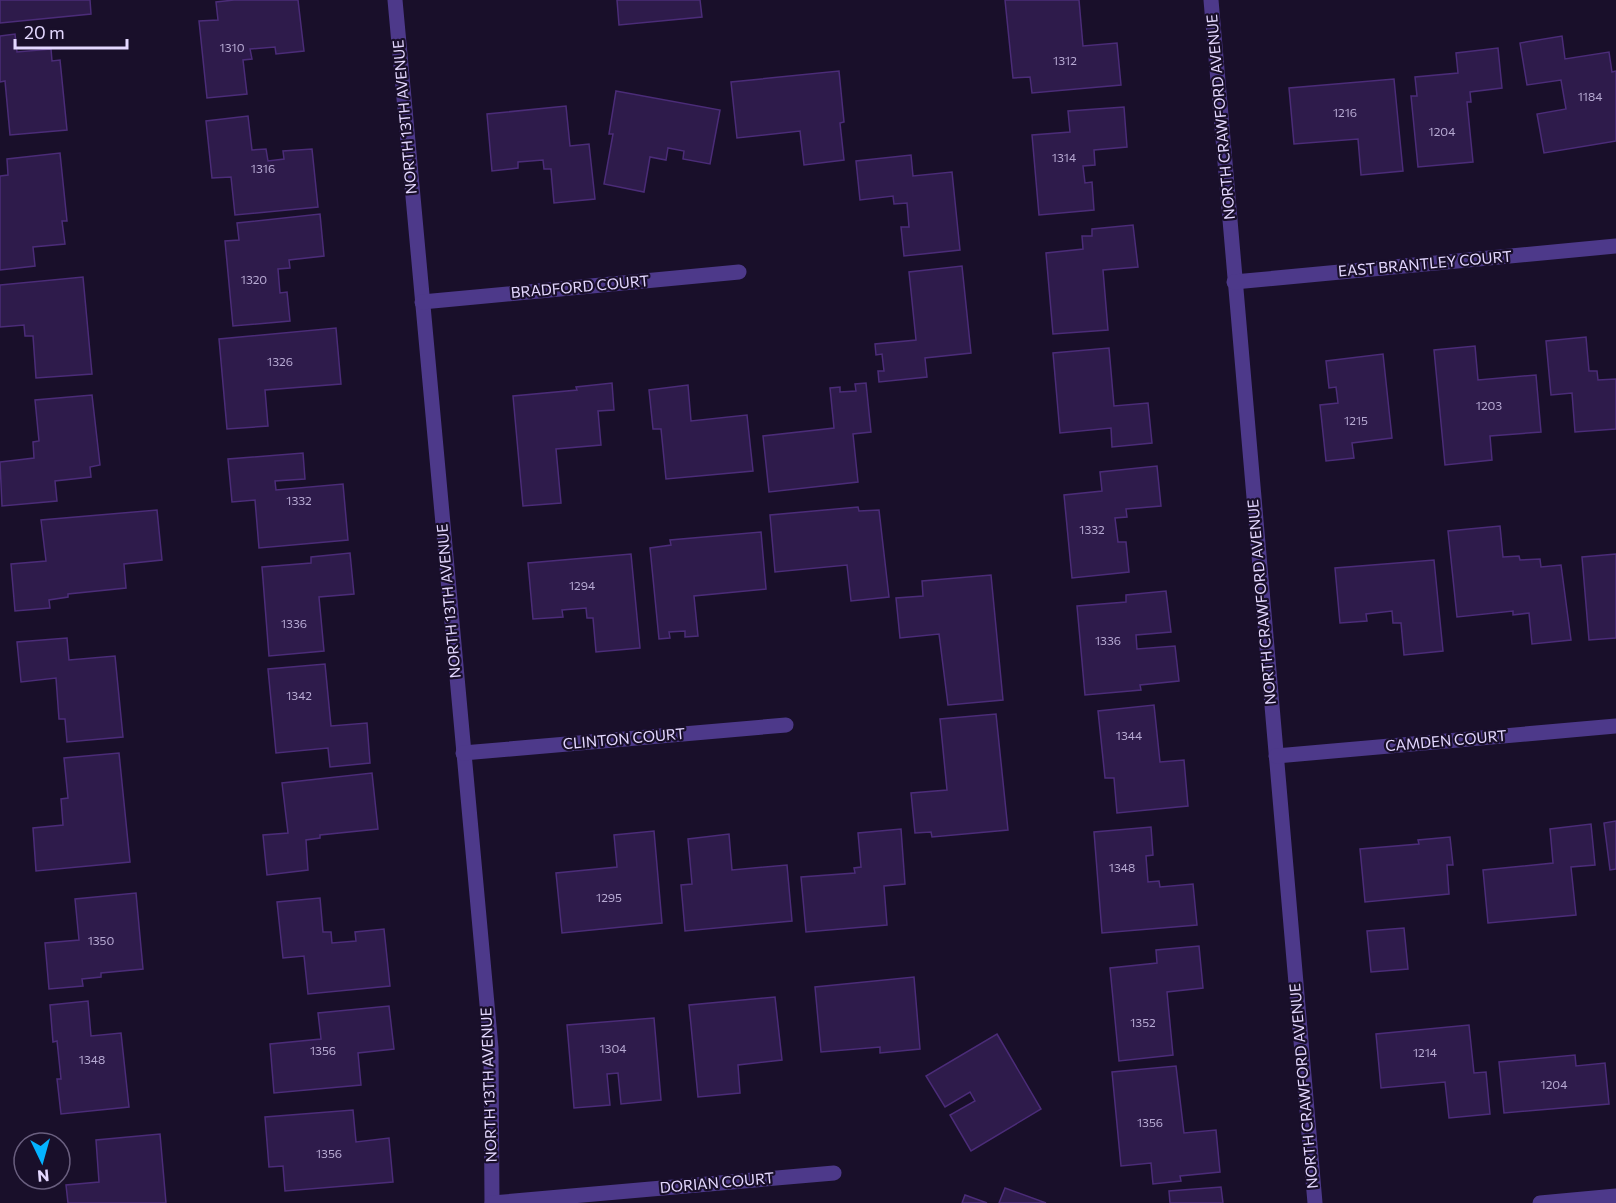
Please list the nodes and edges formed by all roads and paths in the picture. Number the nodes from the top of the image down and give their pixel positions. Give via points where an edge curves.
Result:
1 (395, 0) edge
2 (1211, 0) edge
3 (1616, 246) edge
4 (739, 272) dead end
5 (1234, 282) junction
6 (422, 302) junction
7 (786, 725) dead end
8 (1616, 726) edge
9 (463, 753) junction
10 (1276, 756) junction
11 (834, 1173) dead end
12 (1616, 1196) edge
13 (492, 1203) edge
14 (1315, 1203) edge
15 (1540, 1203) edge

1 - 6 street, NORTH 13TH AVENUE
2 - 5 street, NORTH CRAWFORD AVENUE
3 - 5 street, EAST BRANTLEY COURT
4 - 6 street, BRADFORD COURT
5 - 10 street, NORTH CRAWFORD AVENUE
6 - 9 street, NORTH 13TH AVENUE
7 - 9 street, CLINTON COURT
8 - 10 street, CAMDEN COURT
9 - 13 street, NORTH 13TH AVENUE via 491,1047
10 - 14 street, NORTH CRAWFORD AVENUE
11 - 13 street, DORIAN COURT
12 - 15 street

